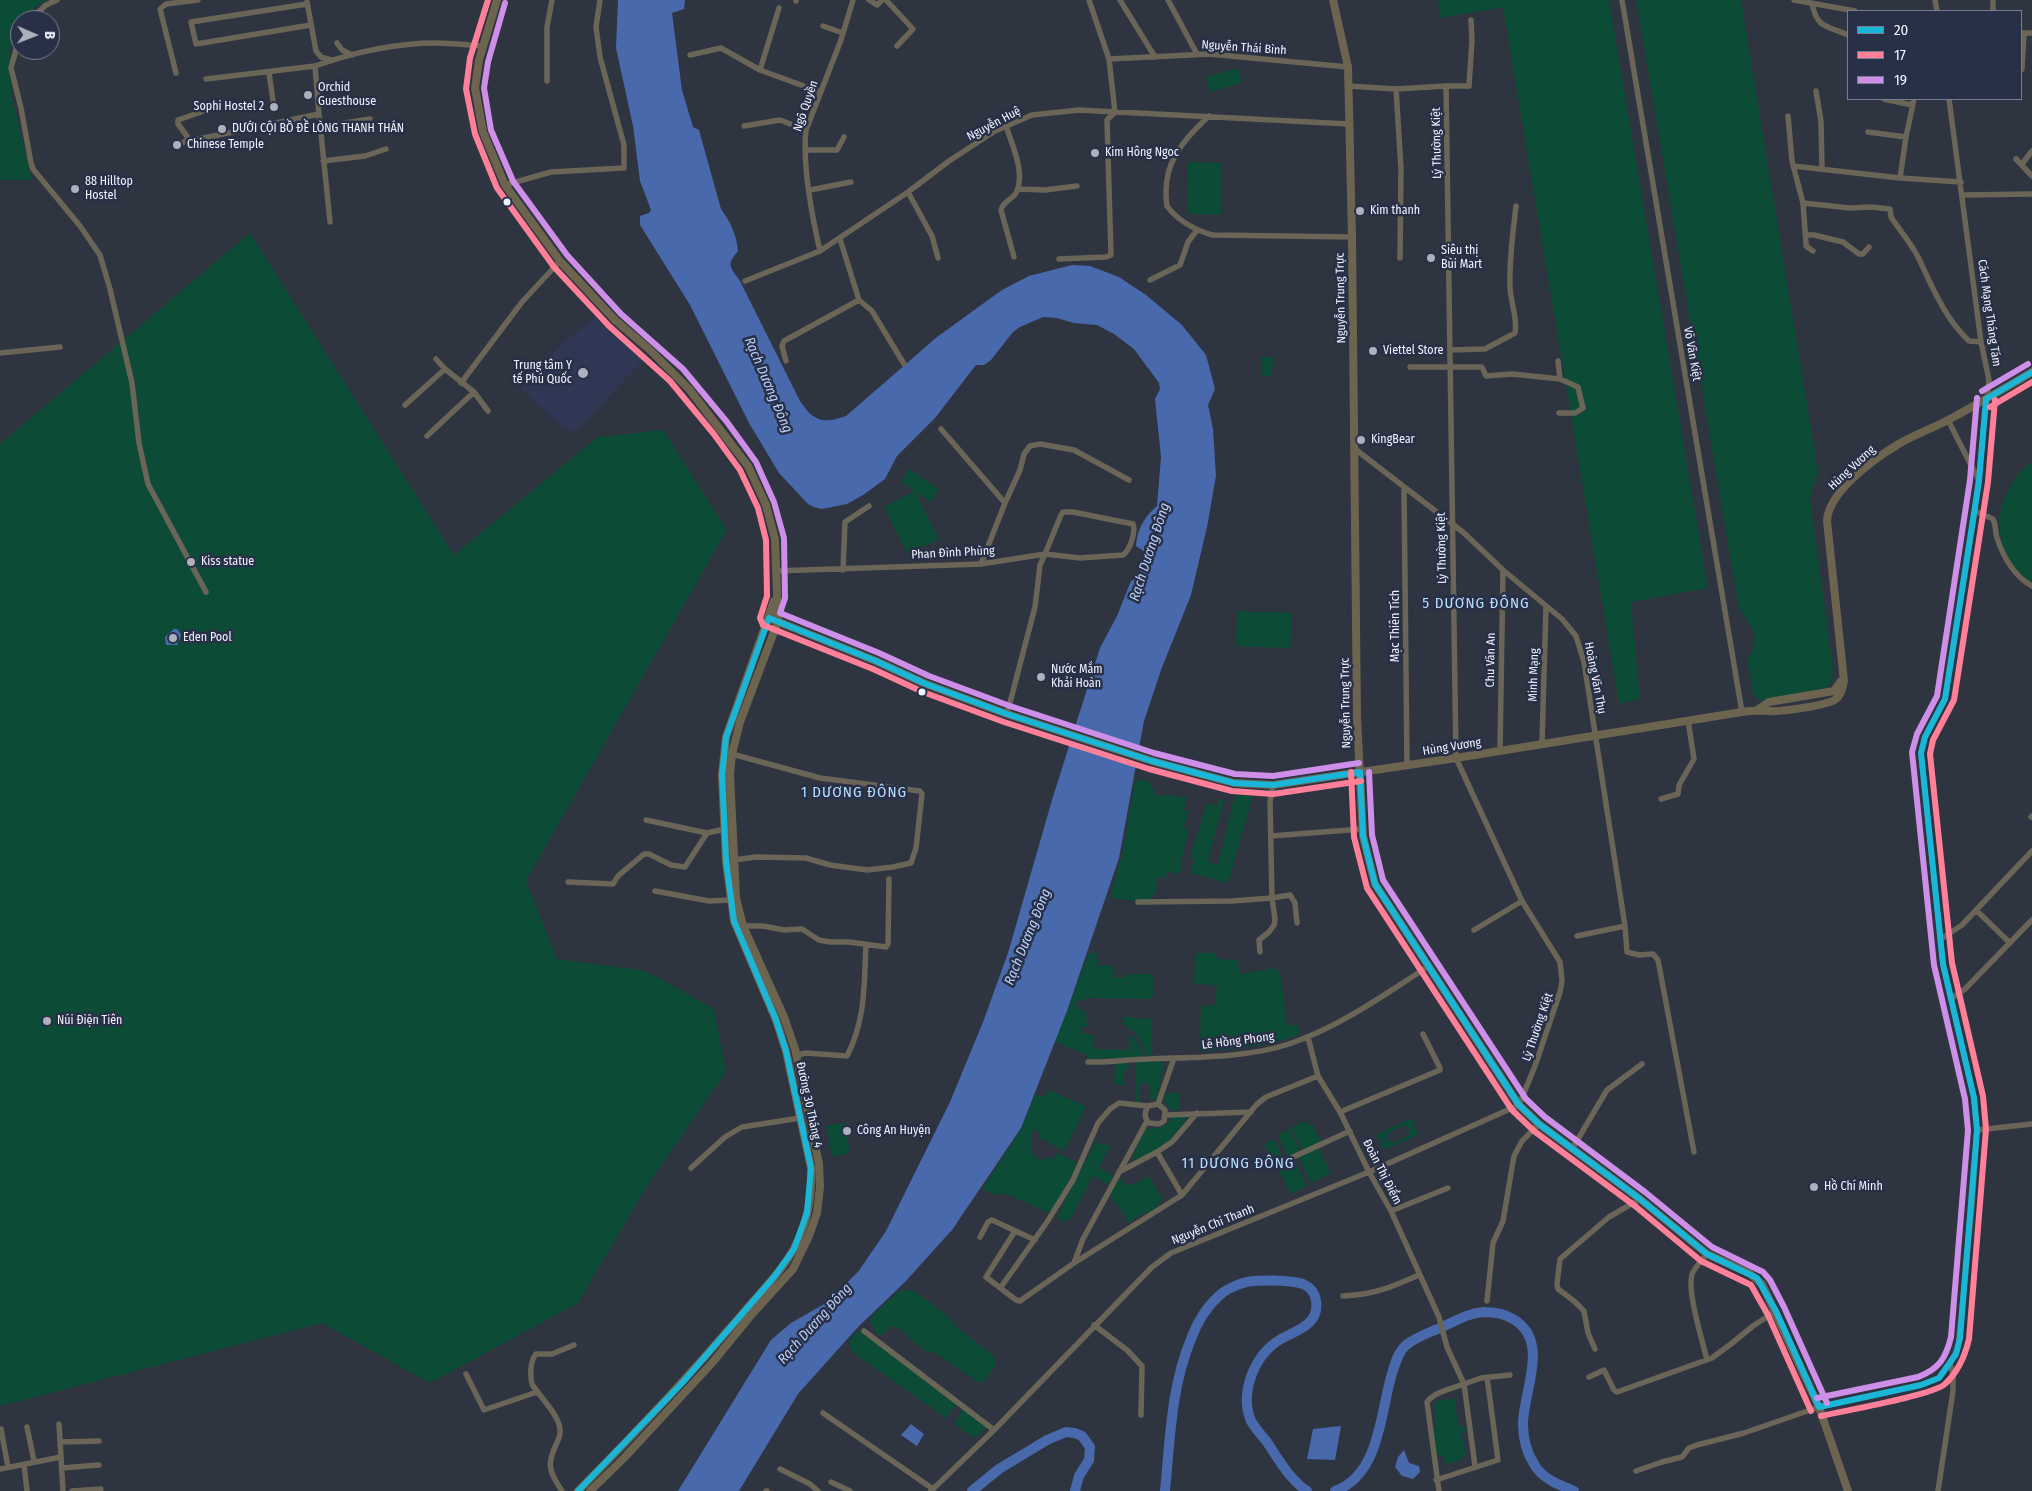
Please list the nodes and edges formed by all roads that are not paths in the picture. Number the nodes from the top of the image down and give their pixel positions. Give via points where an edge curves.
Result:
1 (57, 0) edge
2 (198, 0) edge
3 (497, 0) edge
4 (552, 0) edge
5 (600, 0) edge
6 (853, 0) edge
7 (869, 0) edge
8 (882, 0) edge
9 (886, 0) edge
10 (1088, 0) edge
11 (1120, 0) edge
12 (1168, 0) edge
13 (1333, 0) edge
14 (1622, 0) edge
15 (1794, 0) edge
16 (307, 2) edge
17 (1812, 4) junction
18 (778, 8) dead end
19 (41, 10) edge
20 (1849, 10) edge
21 (1471, 20) dead end
22 (311, 25) junction
23 (823, 26) dead end
24 (2032, 32) edge
25 (843, 33) junction
26 (2022, 33) edge
27 (1847, 35) edge
28 (337, 43) dead end
29 (483, 46) junction
30 (897, 46) dead end
31 (1197, 54) junction
32 (352, 55) junction
33 (690, 55) dead end
34 (1155, 57) junction
35 (1109, 59) junction
36 (13, 60) edge
37 (331, 60) junction
38 (315, 66) junction
39 (1348, 67) junction
40 (2022, 69) dead end
41 (760, 70) junction
42 (176, 73) dead end
43 (269, 73) junction
44 (206, 79) dead end
45 (547, 81) dead end
46 (1348, 86) junction
47 (1446, 86) junction
48 (1396, 90) junction
49 (1816, 91) dead end
50 (820, 92) junction
51 (1894, 100) edge
52 (1949, 100) edge
53 (273, 101) dead end
54 (1913, 102) edge
55 (204, 111) dead end
56 (1115, 112) junction
57 (319, 114) junction
58 (1209, 116) junction
59 (1788, 116) dead end
60 (370, 120) dead end
61 (1349, 124) junction
62 (320, 126) junction
63 (744, 126) dead end
64 (1006, 126) junction
65 (806, 130) junction
66 (1868, 132) dead end
67 (844, 137) dead end
68 (1906, 138) junction
69 (189, 139) junction
70 (179, 145) dead end
71 (386, 149) dead end
72 (806, 150) junction
73 (2032, 151) edge
74 (2016, 159) dead end
75 (323, 161) junction
76 (2022, 164) junction
77 (1793, 166) junction
78 (1822, 169) junction
79 (2032, 176) edge
80 (1900, 178) junction
81 (851, 182) dead end
82 (1961, 182) junction
83 (505, 185) junction
84 (1077, 186) dead end
85 (1018, 189) junction
86 (810, 190) junction
87 (908, 192) junction
88 (2032, 194) edge
89 (1963, 195) junction
90 (1803, 203) junction
91 (1516, 206) dead end
92 (330, 222) dead end
93 (1197, 230) junction
94 (1805, 235) junction
95 (1352, 237) junction
96 (840, 239) junction
97 (1869, 247) dead end
98 (820, 251) junction
99 (1813, 251) dead end
100 (1014, 257) dead end
101 (938, 258) dead end
102 (1400, 258) dead end
103 (1059, 259) dead end
104 (560, 261) junction
105 (1150, 280) dead end
106 (745, 281) dead end
107 (859, 300) junction
108 (1981, 342) junction
109 (60, 347) dead end
110 (1450, 350) junction
111 (0, 353) edge
112 (436, 359) dead end
113 (786, 361) dead end
114 (1558, 361) dead end
115 (904, 364) dead end
116 (1410, 367) dead end
117 (1450, 367) junction
118 (445, 369) junction
119 (2032, 372) edge
120 (1560, 379) junction
121 (461, 383) junction
122 (474, 392) junction
123 (1986, 400) junction
124 (405, 406) dead end
125 (488, 411) dead end
126 (1559, 413) dead end
127 (1948, 420) junction
128 (941, 429) dead end
129 (427, 436) dead end
130 (1354, 448) junction
131 (1129, 480) dead end
132 (1979, 481) junction
133 (1404, 487) junction
134 (1005, 503) junction
135 (869, 506) dead end
136 (1975, 511) junction
137 (1452, 524) junction
138 (1045, 554) junction
139 (981, 564) junction
140 (843, 570) junction
141 (1502, 570) junction
142 (775, 571) junction
143 (2032, 586) edge
144 (206, 592) dead end
145 (776, 597) junction
146 (1546, 607) junction
147 (769, 618) junction
148 (778, 622) junction
149 (745, 685) junction
150 (753, 688) junction
151 (1742, 712) junction
152 (1007, 714) junction
153 (1688, 720) junction
154 (1596, 736) junction
155 (1542, 743) junction
156 (1500, 750) junction
157 (723, 751) junction
158 (732, 754) junction
159 (1456, 758) junction
160 (1407, 765) junction
161 (1360, 772) junction
162 (1273, 786) junction
163 (1661, 799) dead end
164 (646, 820) dead end
165 (724, 828) junction
166 (1362, 829) junction
167 (707, 833) junction
168 (1271, 836) junction
169 (2032, 851) edge
170 (730, 860) junction
171 (889, 879) dead end
172 (568, 882) dead end
173 (655, 891) dead end
174 (1272, 898) junction
175 (730, 900) junction
176 (1522, 901) junction
177 (1138, 902) dead end
178 (1976, 910) junction
179 (2032, 920) edge
180 (1297, 923) dead end
181 (1626, 926) junction
182 (740, 927) junction
183 (1474, 930) dead end
184 (1577, 936) dead end
185 (1941, 939) junction
186 (2010, 943) junction
187 (866, 944) junction
188 (1260, 952) dead end
189 (1429, 966) junction
190 (1952, 998) junction
191 (1423, 1034) dead end
192 (1308, 1037) junction
193 (796, 1055) junction
194 (788, 1057) junction
195 (1174, 1058) junction
196 (1088, 1062) dead end
197 (1642, 1064) dead end
198 (1318, 1076) junction
199 (1158, 1104) junction
200 (1519, 1104) junction
201 (1148, 1106) junction
202 (1251, 1112) junction
203 (1340, 1112) junction
204 (1197, 1113) junction
205 (1166, 1115) junction
206 (800, 1118) junction
207 (1147, 1121) junction
208 (1539, 1124) junction
209 (2032, 1124) edge
210 (1977, 1130) junction
211 (1350, 1131) junction
212 (1572, 1149) junction
213 (1157, 1152) junction
214 (1694, 1152) dead end
215 (1280, 1163) dead end
216 (815, 1167) junction
217 (692, 1168) dead end
218 (1119, 1172) junction
219 (1369, 1172) junction
220 (1448, 1188) dead end
221 (1182, 1195) junction
222 (1640, 1199) junction
223 (1391, 1211) junction
224 (1015, 1231) junction
225 (980, 1237) dead end
226 (1035, 1240) junction
227 (1707, 1254) junction
228 (1074, 1263) junction
229 (786, 1264) junction
230 (793, 1269) junction
231 (980, 1272) dead end
232 (1419, 1275) junction
233 (986, 1277) junction
234 (1001, 1287) junction
235 (1343, 1296) dead end
236 (1487, 1301) dead end
237 (1776, 1311) junction
238 (1094, 1326) junction
239 (864, 1331) dead end
240 (574, 1345) dead end
241 (1595, 1349) dead end
242 (705, 1358) junction
243 (1707, 1360) junction
244 (712, 1363) junction
245 (1950, 1363) junction
246 (466, 1374) dead end
247 (1510, 1375) dead end
248 (1487, 1377) junction
249 (1589, 1377) dead end
250 (1464, 1384) junction
251 (537, 1392) junction
252 (1820, 1407) junction
253 (823, 1413) dead end
254 (1140, 1415) dead end
255 (59, 1424) dead end
256 (27, 1427) dead end
257 (1, 1429) edge
258 (994, 1430) junction
259 (99, 1441) dead end
260 (60, 1442) junction
261 (618, 1451) junction
262 (61, 1457) junction
263 (624, 1458) junction
264 (34, 1461) junction
265 (24, 1464) junction
266 (99, 1465) dead end
267 (1475, 1466) junction
268 (8, 1467) junction
269 (62, 1468) junction
270 (0, 1469) edge
271 (780, 1469) dead end
272 (1636, 1471) dead end
273 (1436, 1480) junction
274 (831, 1482) dead end
275 (101, 1489) dead end
276 (932, 1490) edge
277 (28, 1491) edge
278 (63, 1491) edge
279 (72, 1491) edge
280 (562, 1491) edge
281 (578, 1491) edge
282 (590, 1491) edge
283 (818, 1491) edge
284 (850, 1491) edge
285 (1439, 1491) edge
286 (1848, 1491) edge
287 (1938, 1491) edge

1 - 19 street
2 - 42 street via 166,4 160,9
3 - 29 main road, Đường 30 Tháng 4
4 - 45 street via 547,27
5 - 83 street via 596,27 600,57 624,145 624,168 551,172
6 - 25 street, Ngô Quyền
7 - 8 street via 877,5
9 - 30 street via 913,29
10 - 35 street
11 - 34 street
12 - 31 street
13 - 39 main road, Nguyễn Trung Trực
14 - 151 street, Võ Văn Kiệt
15 - 17 street
16 - 22 street
16 - 22 street via 191,22 196,44
17 - 20 street
17 - 27 street via 1819,23
18 - 41 street
21 - 47 street via 1470,86
22 - 37 street via 316,51 321,57
23 - 25 street
24 - 26 street
25 - 50 street, Ngô Quyền
26 - 40 street
28 - 32 street
29 - 32 street via 435,43
29 - 83 main road, Đường 30 Tháng 4 via 475,81 479,118
31 - 34 street, Nguyễn Thái Bình
31 - 39 street, Nguyễn Thái Bình
32 - 37 street
33 - 41 street via 721,48
34 - 35 street, Nguyễn Thái Bình
35 - 56 street
36 - 144 street via 11,68 33,169 100,256 132,382 148,484
37 - 38 street
38 - 43 street
38 - 57 street
39 - 46 main road, Nguyễn Trung Trực
41 - 50 street
43 - 44 street
43 - 53 street
46 - 48 street
46 - 61 main road, Nguyễn Trung Trực
47 - 48 street
47 - 110 street, Lý Thường Kiệt
48 - 102 street via 1401,169
49 - 78 street via 1821,121
50 - 65 street, Ngô Quyền
51 - 54 street
52 - 82 street, Cách Mạng Tháng Tám
54 - 68 street
55 - 69 street via 178,120
56 - 58 street, Nguyễn Huệ
56 - 64 street, Nguyễn Huệ via 1048,112
56 - 103 street via 1107,120 1111,255
57 - 62 street
57 - 69 street
58 - 61 street, Nguyễn Huệ
58 - 93 street via 1172,158 1165,185 1166,206
59 - 77 street
60 - 62 street
61 - 95 main road, Nguyễn Trung Trực
62 - 75 street
63 - 65 street via 780,120
64 - 85 street via 1018,167
64 - 87 street, Nguyễn Huệ via 948,161
65 - 72 street, Ngô Quyền
66 - 68 street
67 - 72 street via 836,150
68 - 80 street
69 - 70 street
71 - 75 street via 365,156
72 - 86 street, Ngô Quyền
73 - 76 street
74 - 76 street
75 - 92 street
76 - 79 street
77 - 78 street
77 - 90 street
78 - 80 street
80 - 82 street
81 - 86 street
82 - 89 street, Cách Mạng Tháng Tám
83 - 104 main road, Đường 30 Tháng 4
84 - 85 street
85 - 100 street via 1001,210
86 - 98 street, Ngô Quyền
87 - 96 street, Nguyễn Huệ via 851,228
87 - 101 street via 932,236
88 - 89 street
89 - 108 street, Cách Mạng Tháng Tám
90 - 94 street
90 - 108 street via 1890,209 1891,217 1918,258 1945,313 1969,341
91 - 110 street via 1510,269 1515,333 1486,349
93 - 95 street via 1213,235
93 - 105 street via 1188,242 1180,266
94 - 97 street via 1844,242 1859,254
94 - 99 street via 1806,246
95 - 130 main road, Nguyễn Trung Trực
96 - 98 street, Nguyễn Huệ
96 - 107 street
98 - 106 street, Nguyễn Huệ
104 - 121 street via 522,302
104 - 142 main road, Đường 30 Tháng 4 via 615,320 689,389 748,466 766,505 775,539
107 - 113 street via 784,341
107 - 115 street via 872,311
108 - 123 street, Cách Mạng Tháng Tám via 1989,380
109 - 111 street
110 - 117 street, Lý Thường Kiệt
112 - 118 street
114 - 120 street
116 - 117 street
117 - 120 street via 1482,367 1488,377 1512,374
117 - 137 street, Lý Thường Kiệt
118 - 121 street
118 - 124 street
119 - 123 main road, Hùng Vương
120 - 126 street via 1578,387 1583,408 1575,413
121 - 122 street
122 - 125 street
122 - 129 street
123 - 127 main road, Hùng Vương
123 - 132 street, Cách Mạng Tháng Tám
127 - 132 street
127 - 151 main road, Hùng Vương via 1884,453 1845,487 1831,504 1827,521 1844,672 1841,684 1834,691 1769,702 1757,710
128 - 134 street
130 - 133 street, Hoàng Văn Thụ
130 - 161 main road, Nguyễn Trung Trực
131 - 134 street via 1074,450 1034,444 1026,450
132 - 136 street, Cách Mạng Tháng Tám
133 - 137 street, Hoàng Văn Thụ
133 - 160 street, Mạc Thiên Tích
134 - 139 street
135 - 140 street via 845,522
136 - 143 street via 1993,519 2003,552 2023,581
136 - 185 street, Cách Mạng Tháng Tám via 1945,699 1925,737 1922,753
137 - 141 street, Hoàng Văn Thụ
137 - 159 street, Lý Thường Kiệt
138 - 138 street, Phan Đình Phùng via 1080,558 1123,555 1127,552 1134,526 1063,512
138 - 139 street, Phan Đình Phùng
138 - 152 street via 1040,564 1035,607
139 - 140 street, Phan Đình Phùng
140 - 142 street, Phan Đình Phùng
141 - 146 street, Hoàng Văn Thụ
141 - 156 street, Chu Văn An
142 - 145 main road, Đường 30 Tháng 4
145 - 147 main road, Đường 30 Tháng 4
145 - 148 main road, Đường 30 Tháng 4
146 - 154 street, Hoàng Văn Thụ via 1576,636 1584,662
146 - 155 street, Minh Mạng
147 - 148 main road
147 - 149 main road, Đường 30 Tháng 4
148 - 150 main road, Đường 30 Tháng 4
148 - 152 main road
149 - 150 main road
149 - 157 main road, Đường 30 Tháng 4
150 - 158 main road, Đường 30 Tháng 4
151 - 153 main road, Hùng Vương
152 - 162 main road, Hùng Vương via 1152,761 1234,783
153 - 154 main road, Hùng Vương
153 - 163 street via 1693,764 1679,785 1678,794
154 - 155 main road, Hùng Vương
154 - 181 street, Hoàng Văn Thụ
155 - 156 main road, Hùng Vương
156 - 159 main road, Hùng Vương
157 - 158 main road
157 - 165 main road, Đường 30 Tháng 4
158 - 170 main road, Đường 30 Tháng 4
158 - 170 street via 820,778 920,791 922,794 916,848 911,863 867,870 806,858
159 - 160 main road, Hùng Vương
159 - 176 street, Lý Thường Kiệt
160 - 161 main road, Hùng Vương
161 - 162 main road, Hùng Vương
161 - 166 main road, Nguyễn Trung Trực
162 - 168 street
164 - 167 street
165 - 167 street
165 - 170 main road, Đường 30 Tháng 4
166 - 168 street
166 - 189 main road, Nguyễn Trung Trực via 1375,884
167 - 172 street via 685,867 644,854 613,884
168 - 174 street
169 - 178 street
170 - 175 main road, Đường 30 Tháng 4
170 - 182 main road, Đường 30 Tháng 4
171 - 187 street via 888,946
173 - 175 street via 709,901
174 - 177 street
174 - 180 street via 1290,895 1295,903
174 - 188 street via 1276,919 1269,932 1259,940
175 - 182 main road, Đường 30 Tháng 4
176 - 183 street
176 - 200 street, Lý Thường Kiệt via 1560,962 1562,981 1535,1066
178 - 185 street via 1962,925
178 - 186 street
179 - 186 street
181 - 184 street
181 - 214 street, Hoàng Văn Thụ via 1627,952 1653,954 1658,960
182 - 187 street via 802,930 819,940
182 - 193 main road, Đường 30 Tháng 4 via 784,1016
182 - 194 main road, Đường 30 Tháng 4
185 - 190 street, Cách Mạng Tháng Tám via 1943,964
186 - 190 street
187 - 193 street via 861,1022 848,1056
189 - 192 street, Lê Hồng Phong via 1368,1005
189 - 200 main road, Nguyễn Trung Trực
190 - 210 street, Cách Mạng Tháng Tám via 1974,1098
191 - 203 street via 1440,1070
192 - 195 street, Lê Hồng Phong via 1251,1052
192 - 198 street, Đoàn Thị Điểm
193 - 194 main road
193 - 216 main road, Đường 30 Tháng 4
194 - 206 main road, Đường 30 Tháng 4
195 - 196 street, Lê Hồng Phong
195 - 199 street
197 - 212 street via 1607,1090
198 - 202 street via 1266,1096
198 - 203 street, Đoàn Thị Điểm
199 - 201 street
199 - 205 street
200 - 208 main road, Nguyễn Trung Trực
200 - 219 street, Nguyễn Chí Thanh
201 - 207 street via 1145,1112
201 - 226 street via 1119,1104 1098,1123 1073,1180
202 - 204 street
202 - 221 street
203 - 211 street, Đoàn Thị Điểm
204 - 205 street
204 - 213 street via 1172,1142
205 - 207 street via 1159,1124
206 - 216 main road, Đường 30 Tháng 4
206 - 217 street via 742,1127 725,1137
207 - 218 street
208 - 212 main road, Nguyễn Trung Trực
208 - 236 street via 1522,1141 1514,1156 1503,1221 1493,1243
209 - 210 street
210 - 245 street, Cách Mạng Tháng Tám via 1960,1338
211 - 215 street
211 - 219 street, Đoàn Thị Điểm
212 - 222 main road, Nguyễn Trung Trực
213 - 218 street
213 - 221 street
216 - 229 main road, Đường 30 Tháng 4 via 809,1210 800,1238
216 - 230 main road, Đường 30 Tháng 4 via 820,1187 817,1213
218 - 228 street via 1082,1239
219 - 223 street, Đoàn Thị Điểm
219 - 238 street, Nguyễn Chí Thanh via 1171,1253 1152,1267
220 - 223 street
221 - 228 street
222 - 227 main road, Nguyễn Trung Trực
222 - 241 street via 1609,1217 1560,1259 1558,1289 1584,1312
223 - 232 street, Đoàn Thị Điểm
224 - 225 street via 992,1220
224 - 226 street
224 - 233 street
226 - 234 street
227 - 237 main road, Nguyễn Trung Trực via 1757,1278
227 - 243 street via 1692,1273 1691,1280
228 - 234 street via 1023,1300 1016,1300
229 - 230 main road
229 - 242 main road, Đường 30 Tháng 4
230 - 244 main road, Đường 30 Tháng 4
231 - 233 street
232 - 235 street via 1386,1290
232 - 250 street, Đoàn Thị Điểm
233 - 234 street
237 - 243 street via 1720,1354
237 - 252 main road, Nguyễn Trung Trực
238 - 254 street via 1127,1350 1142,1366
238 - 258 street, Nguyễn Chí Thanh
239 - 258 street
240 - 251 street via 552,1354 534,1356 531,1378
242 - 244 main road
242 - 261 main road, Đường 30 Tháng 4
243 - 249 street via 1617,1392 1604,1370
244 - 263 main road, Đường 30 Tháng 4
245 - 252 street, Cách Mạng Tháng Tám via 1939,1378 1920,1385
245 - 287 street via 1953,1391
246 - 251 street via 484,1410
247 - 248 street
248 - 250 street
248 - 267 street via 1498,1458 1497,1461
250 - 267 street
250 - 273 street via 1427,1402
251 - 280 street via 559,1424 560,1438 549,1458 549,1465
252 - 272 street, Cách Mạng Tháng Tám via 1744,1433 1697,1444 1682,1457
252 - 286 main road, Nguyễn Trung Trực
253 - 276 street
255 - 260 street
256 - 264 street
257 - 268 street
258 - 276 street, Nguyễn Chí Thanh
259 - 260 street
260 - 262 street
261 - 263 main road
261 - 281 main road, Đường 30 Tháng 4
262 - 264 street
262 - 269 street
263 - 282 main road, Đường 30 Tháng 4
264 - 265 street
265 - 268 street
265 - 277 street
266 - 269 street
267 - 273 street
268 - 270 street
269 - 278 street
271 - 283 street
273 - 285 street
274 - 284 street
275 - 279 street

